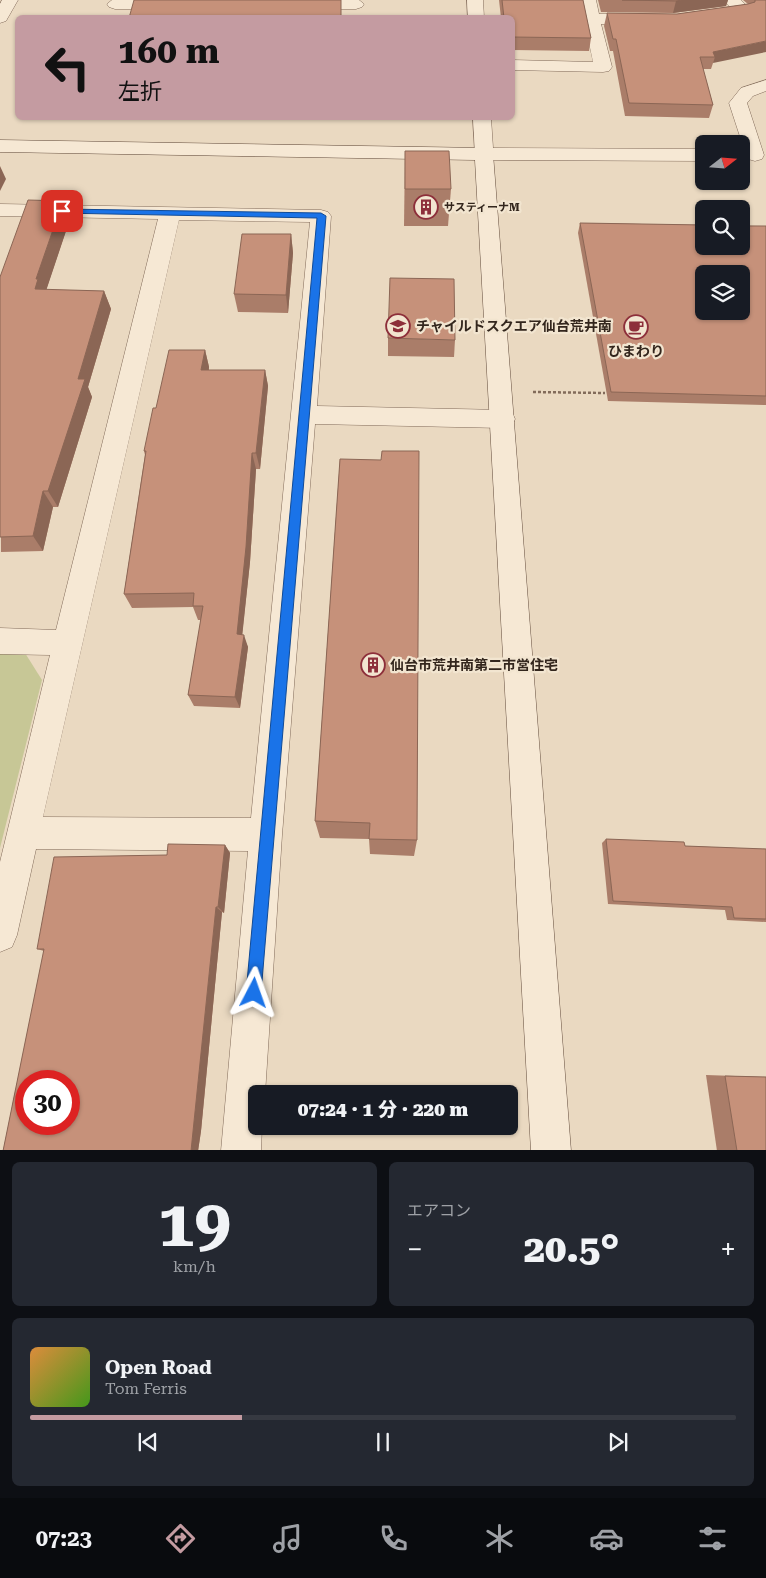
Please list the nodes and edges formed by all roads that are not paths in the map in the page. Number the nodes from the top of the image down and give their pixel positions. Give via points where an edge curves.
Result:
1 (10, 0) edge
2 (475, 0) edge
3 (588, 0) edge
4 (732, 0) edge
5 (182, 4) edge
6 (288, 4) edge
7 (114, 7) edge
8 (355, 7) edge
9 (476, 15) edge
10 (699, 16) edge
11 (0, 18) edge
12 (592, 19) junction
13 (655, 20) edge
14 (515, 65) edge
15 (766, 85) edge
16 (482, 120) edge
17 (0, 146) edge
18 (484, 154) junction
19 (695, 155) edge
20 (754, 155) edge
21 (170, 213) junction
22 (3, 217) edge
23 (304, 415) junction
24 (503, 419) junction
25 (0, 641) edge
26 (67, 642) junction
27 (23, 834) junction
28 (266, 836) junction
29 (0, 935) edge
30 (241, 1150) edge
31 (551, 1150) edge

1 - 11 street
2 - 9 street
3 - 12 street
4 - 10 street via 743,10
5 - 7 street
6 - 8 street
12 - 13 street
12 - 14 street via 603,67
15 - 20 street via 747,92 738,103
16 - 18 street
17 - 18 street
18 - 19 street
18 - 24 street
21 - 22 street
21 - 23 street via 321,216
21 - 26 street
23 - 24 street
23 - 28 street
24 - 31 street
25 - 26 street
26 - 27 street
27 - 28 street
27 - 29 street
28 - 30 street

